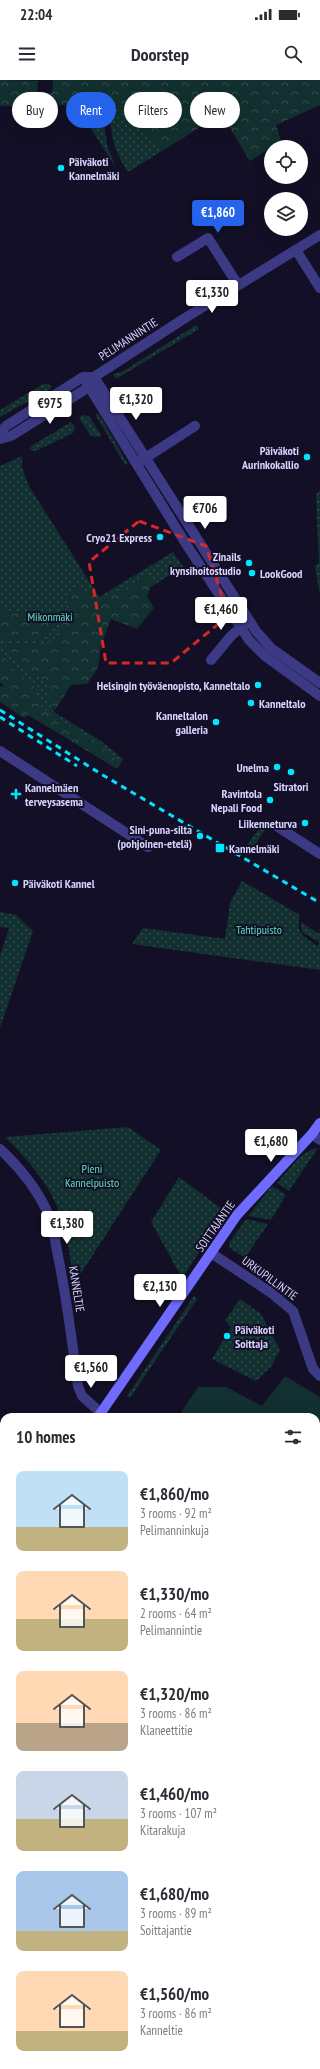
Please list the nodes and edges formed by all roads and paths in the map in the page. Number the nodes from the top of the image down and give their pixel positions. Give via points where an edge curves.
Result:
1 (320, 235) edge
2 (296, 250) junction
3 (177, 257) dead end
4 (238, 285) junction
5 (320, 288) edge
6 (83, 377) junction
7 (94, 377) junction
8 (89, 387) junction
9 (195, 426) dead end
10 (0, 433) edge
11 (0, 439) edge
12 (146, 457) junction
13 (137, 463) junction
14 (248, 621) junction
15 (240, 627) junction
16 (211, 660) dead end
17 (320, 683) edge
18 (320, 696) edge
19 (0, 751) edge
20 (275, 825) dead end
21 (148, 847) dead end
22 (319, 852) edge
23 (320, 1123) edge
24 (316, 1137) edge
25 (0, 1149) edge
26 (212, 1254) junction
27 (320, 1376) edge
28 (98, 1413) edge
29 (101, 1413) edge

1 - 2 street, PELIMANNINTIE
2 - 4 street, PELIMANNINTIE
2 - 5 street
3 - 4 street via 208,238
4 - 7 street, PELIMANNINTIE
6 - 7 street, PELIMANNINTIE
6 - 8 street
6 - 10 street via 6,426
7 - 8 street, PELIMANNINTIE
7 - 12 street
8 - 11 street via 11,436
8 - 13 street
9 - 12 street
12 - 13 street
12 - 14 street
13 - 15 street
14 - 15 street
14 - 17 street via 271,648
15 - 16 street
15 - 18 street via 265,656
19 - 21 street
20 - 22 street
23 - 24 main road, SOITTAJANTIE
24 - 26 main road, SOITTAJANTIE via 237,1215
25 - 28 street, KANNELTIE via 15,1163 47,1210 61,1270 78,1386 82,1396
26 - 27 street, URKUPILLINTIE via 270,1292 293,1311 313,1369
26 - 29 main road, SOITTAJANTIE

